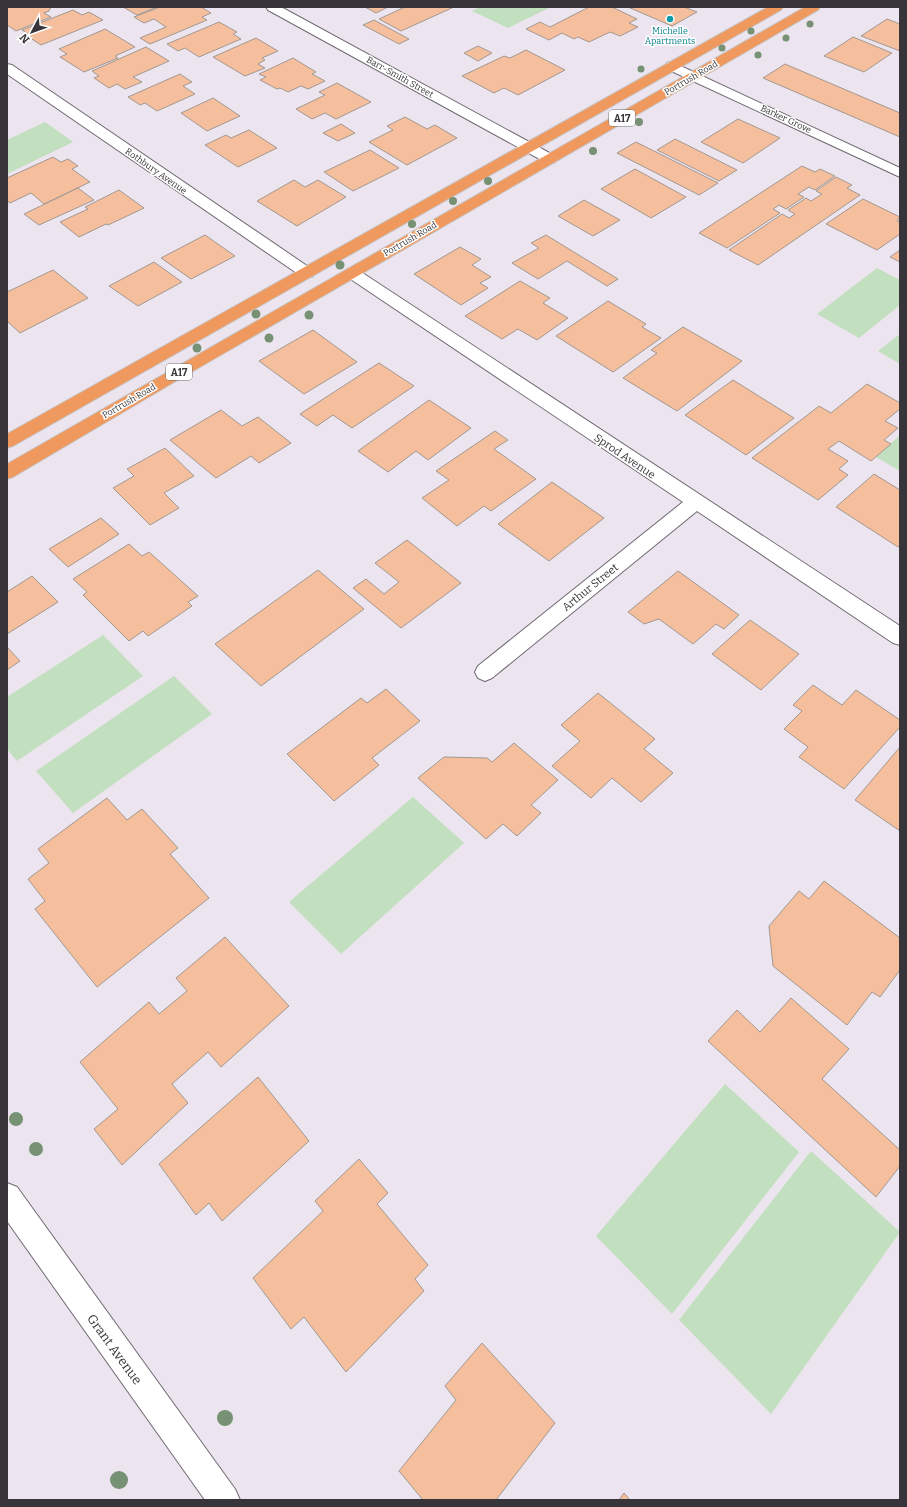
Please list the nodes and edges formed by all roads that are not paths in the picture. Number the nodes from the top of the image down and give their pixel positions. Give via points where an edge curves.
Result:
1 (272, 7) edge
2 (777, 7) edge
3 (814, 7) edge
4 (672, 66) junction
5 (7, 68) edge
6 (694, 76) junction
7 (528, 147) junction
8 (550, 159) junction
9 (900, 173) edge
10 (307, 273) junction
11 (352, 273) junction
12 (7, 442) edge
13 (7, 472) edge
14 (696, 502) junction
15 (900, 637) edge
16 (485, 672) dead end
17 (7, 1197) edge
18 (224, 1500) edge

1 - 7 street, Barr-Smith Street
2 - 4 highway, Portrush Road / A17
3 - 6 highway, Portrush Road / A17
4 - 6 street, Barker Grove
4 - 7 highway, Portrush Road / A17
5 - 10 street, Rothbury Avenue
6 - 8 highway, Portrush Road / A17
6 - 9 street, Barker Grove
7 - 8 street, Barr-Smith Street
7 - 10 highway, Portrush Road / A17
8 - 11 highway, Portrush Road / A17
10 - 12 highway, Portrush Road / A17
11 - 13 highway, Portrush Road / A17
11 - 14 street, Sprod Avenue
14 - 15 street, Sprod Avenue
14 - 16 street, Arthur Street
17 - 18 street, Grant Avenue

